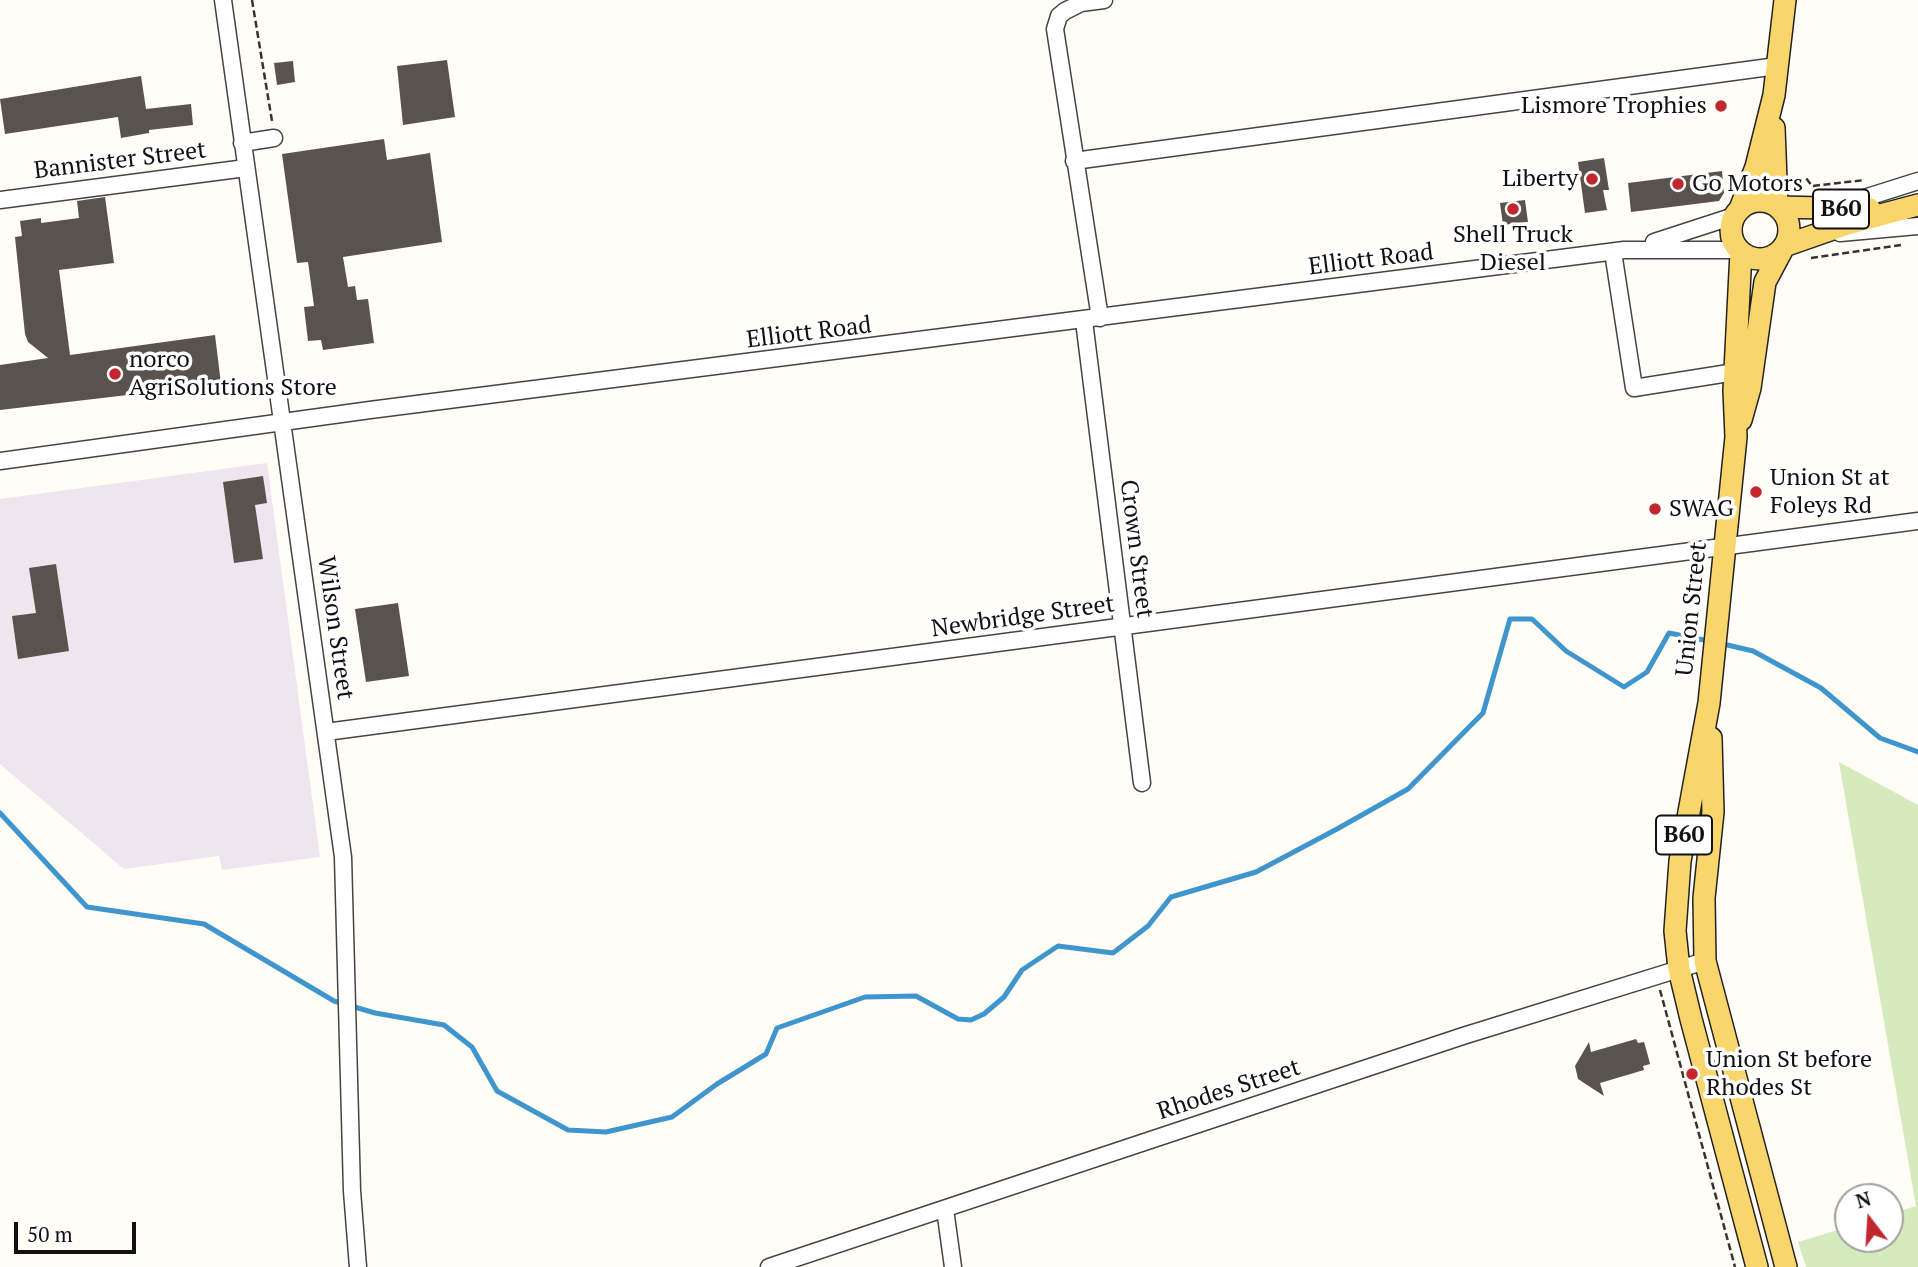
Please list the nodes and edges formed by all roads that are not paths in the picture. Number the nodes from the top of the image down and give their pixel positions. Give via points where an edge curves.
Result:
1 (223, 0) edge
2 (1104, 0) edge
3 (1785, 0) edge
4 (1777, 66) junction
5 (1774, 95) junction
6 (274, 138) road end
7 (243, 143) junction
8 (1074, 161) junction
9 (246, 167) junction
10 (1918, 181) edge
11 (0, 200) edge
12 (1911, 206) edge
13 (1778, 207) junction
14 (1830, 209) junction
15 (1737, 212) junction
16 (1918, 226) edge
17 (1816, 234) junction
18 (1783, 248) junction
19 (1618, 251) junction
20 (1740, 251) junction
21 (1092, 320) junction
22 (1735, 372) junction
23 (282, 422) junction
24 (1736, 437) junction
25 (0, 461) edge
26 (1918, 521) edge
27 (1725, 546) junction
28 (1123, 627) junction
29 (1709, 703) junction
30 (326, 732) junction
31 (1142, 783) dead end
32 (1705, 961) junction
33 (1679, 969) junction
34 (945, 1209) junction
35 (358, 1267) edge
36 (769, 1267) edge
37 (953, 1267) edge
38 (1757, 1267) edge
39 (1786, 1267) edge

1 - 7 street, Wilson Street
2 - 8 street, Crown Street via 1081,3 1059,16 1055,29
3 - 4 main road
4 - 5 main road
4 - 8 street
5 - 13 main road
5 - 15 main road via 1756,167
6 - 7 street
7 - 9 street, Wilson Street
8 - 21 street, Crown Street
9 - 11 street, Bannister Street
9 - 23 street, Wilson Street
10 - 14 street
12 - 14 main road, B60
12 - 17 main road, B60
13 - 14 main road, B60
13 - 15 main road, B60 via 1758,201
13 - 18 main road, B60 via 1789,225
15 - 19 street, Elliott Road via 1681,235
15 - 20 main road, B60 via 1731,234
16 - 17 street
17 - 18 main road, B60
18 - 20 main road, B60 via 1762,259
18 - 24 main road, Union Street / B60 via 1765,282 1750,388
19 - 20 street, Elliott Road
19 - 21 street, Elliott Road
19 - 22 street via 1634,388
20 - 22 main road, Union Street / B60
21 - 23 street, Elliott Road
21 - 28 street, Crown Street
22 - 24 main road, Union Street / B60
23 - 25 street, Elliott Road
23 - 30 street, Wilson Street
24 - 27 main road, Union Street / B60
26 - 27 street, Newbridge Street
27 - 28 street, Newbridge Street
27 - 29 main road, Union Street / B60
28 - 30 street, Newbridge Street
28 - 31 street, Crown Street
29 - 32 main road, Union Street / B60 via 1713,813 1704,898
29 - 33 main road, Union Street / B60 via 1680,861 1675,932
30 - 35 street, Wilson Street via 344,857
32 - 33 street, Rhodes Street
32 - 39 main road, Union Street / B60
33 - 34 street, Rhodes Street
33 - 38 main road, Union Street / B60
34 - 36 street, Rhodes Street
34 - 37 street

